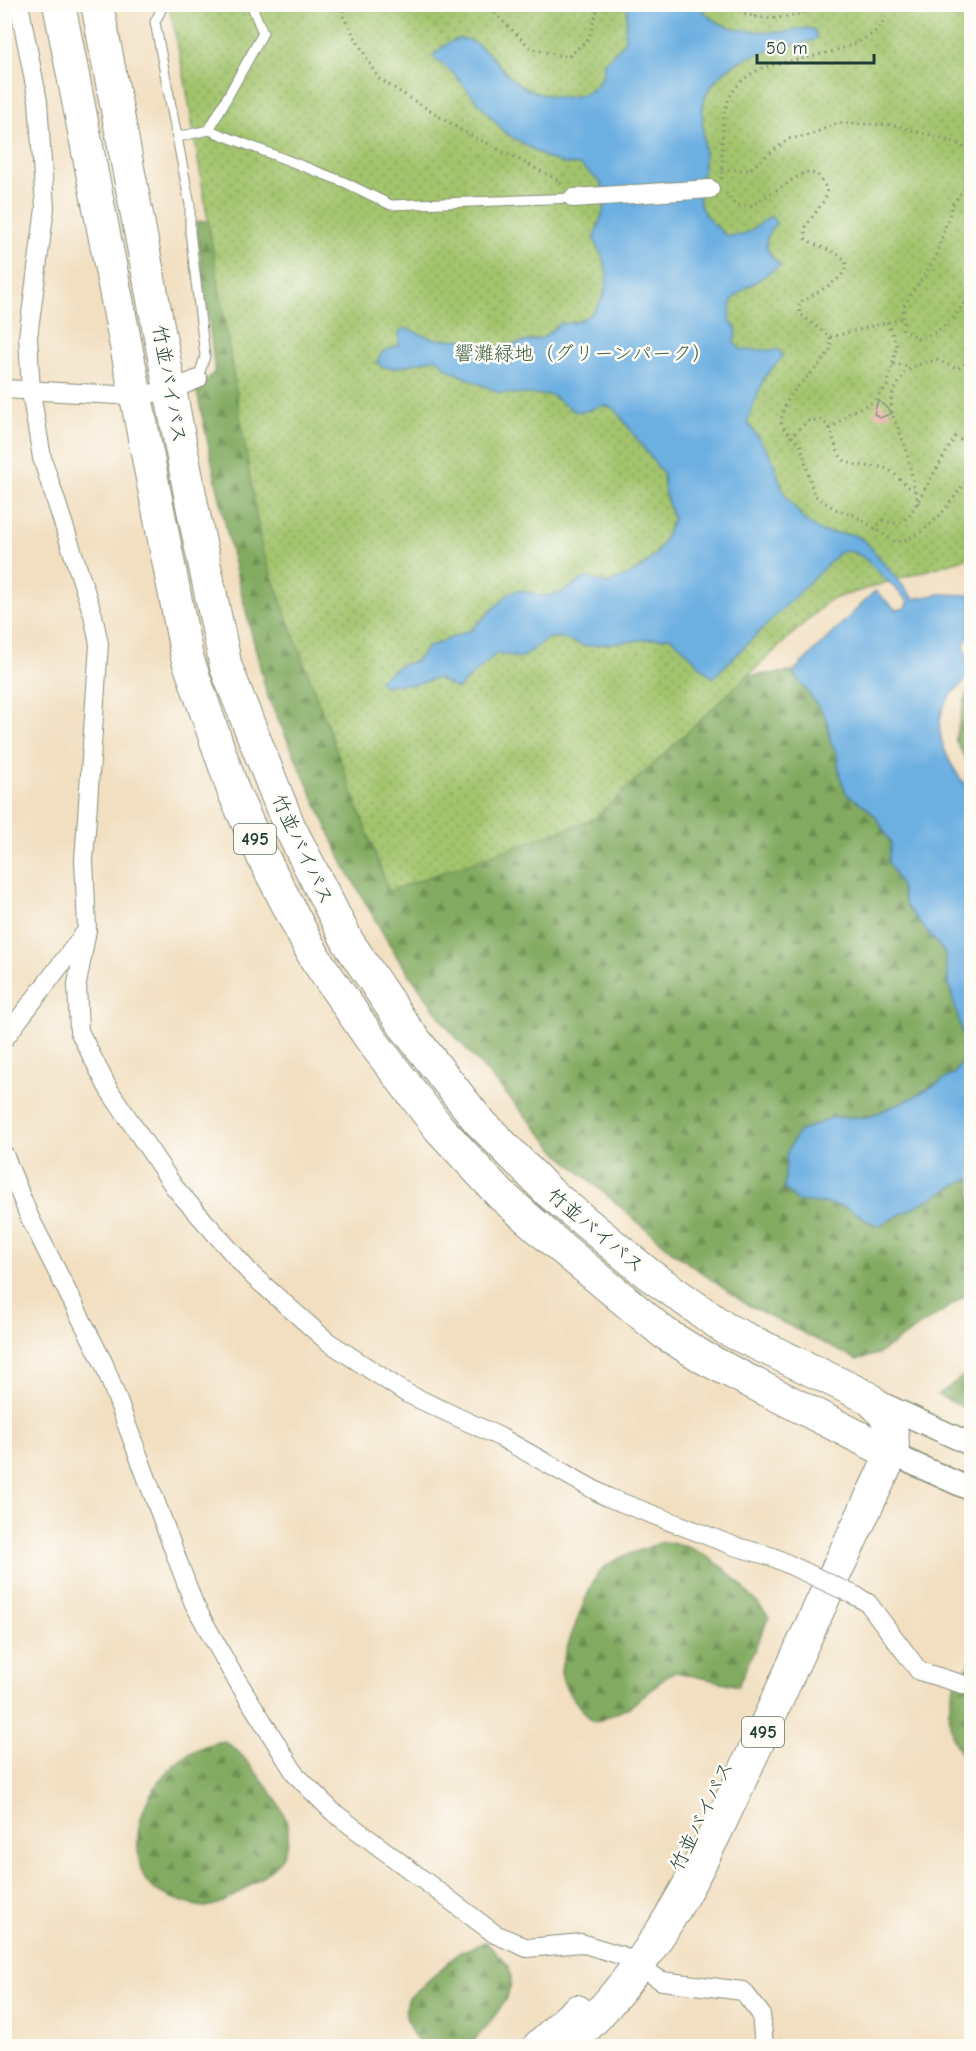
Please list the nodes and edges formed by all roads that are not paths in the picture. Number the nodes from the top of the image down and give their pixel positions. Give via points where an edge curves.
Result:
1 (19, 4) edge
2 (59, 4) edge
3 (97, 4) edge
4 (164, 4) edge
5 (251, 4) edge
6 (209, 130) junction
7 (177, 137) junction
8 (710, 189) dead end
9 (573, 198) joint
10 (184, 384) junction
11 (4, 389) edge
12 (31, 392) junction
13 (136, 396) junction
14 (87, 930) junction
15 (4, 1039) edge
16 (4, 1154) edge
17 (972, 1445) edge
18 (892, 1450) junction
19 (972, 1490) edge
20 (972, 1687) edge
21 (631, 1962) junction
22 (539, 2046) edge
23 (567, 2046) edge
24 (764, 2046) edge

1 - 12 street via 38,101 45,208 28,337
2 - 13 highway, 竹並バイパス / 495
3 - 10 highway, 竹並バイパス / 495
4 - 7 lane via 155,22
5 - 6 lane via 263,33
6 - 7 lane
6 - 9 lane via 344,182 391,205
7 - 10 lane via 190,206 205,356
8 - 9 street
10 - 13 street
10 - 18 highway, 竹並バイパス / 495 via 192,505 226,667 289,826 348,942 405,1027 477,1119 549,1192 646,1273 726,1329 867,1397 880,1407
11 - 12 street
12 - 13 street
12 - 14 street via 42,459 99,644 84,860
13 - 18 highway, 竹並バイパス / 495 via 187,657 234,792 315,958 365,1032 439,1128 500,1194 655,1326 706,1359 849,1433 865,1447
14 - 15 street
14 - 20 street, bridge via 76,984 79,1031 109,1090 175,1188 252,1275 327,1341 406,1393 500,1437 607,1497 773,1557 856,1596 868,1603 919,1671
16 - 21 street via 29,1216 104,1364 194,1604 296,1775 333,1812 495,1934 527,1948 596,1945
17 - 18 street
18 - 19 street
18 - 21 highway, 竹並バイパス / 495 via 684,1895
21 - 22 highway, 竹並バイパス / 495
21 - 23 highway, 竹並バイパス / 495 via 591,2024
21 - 24 street via 662,1981 743,1991 761,2014

